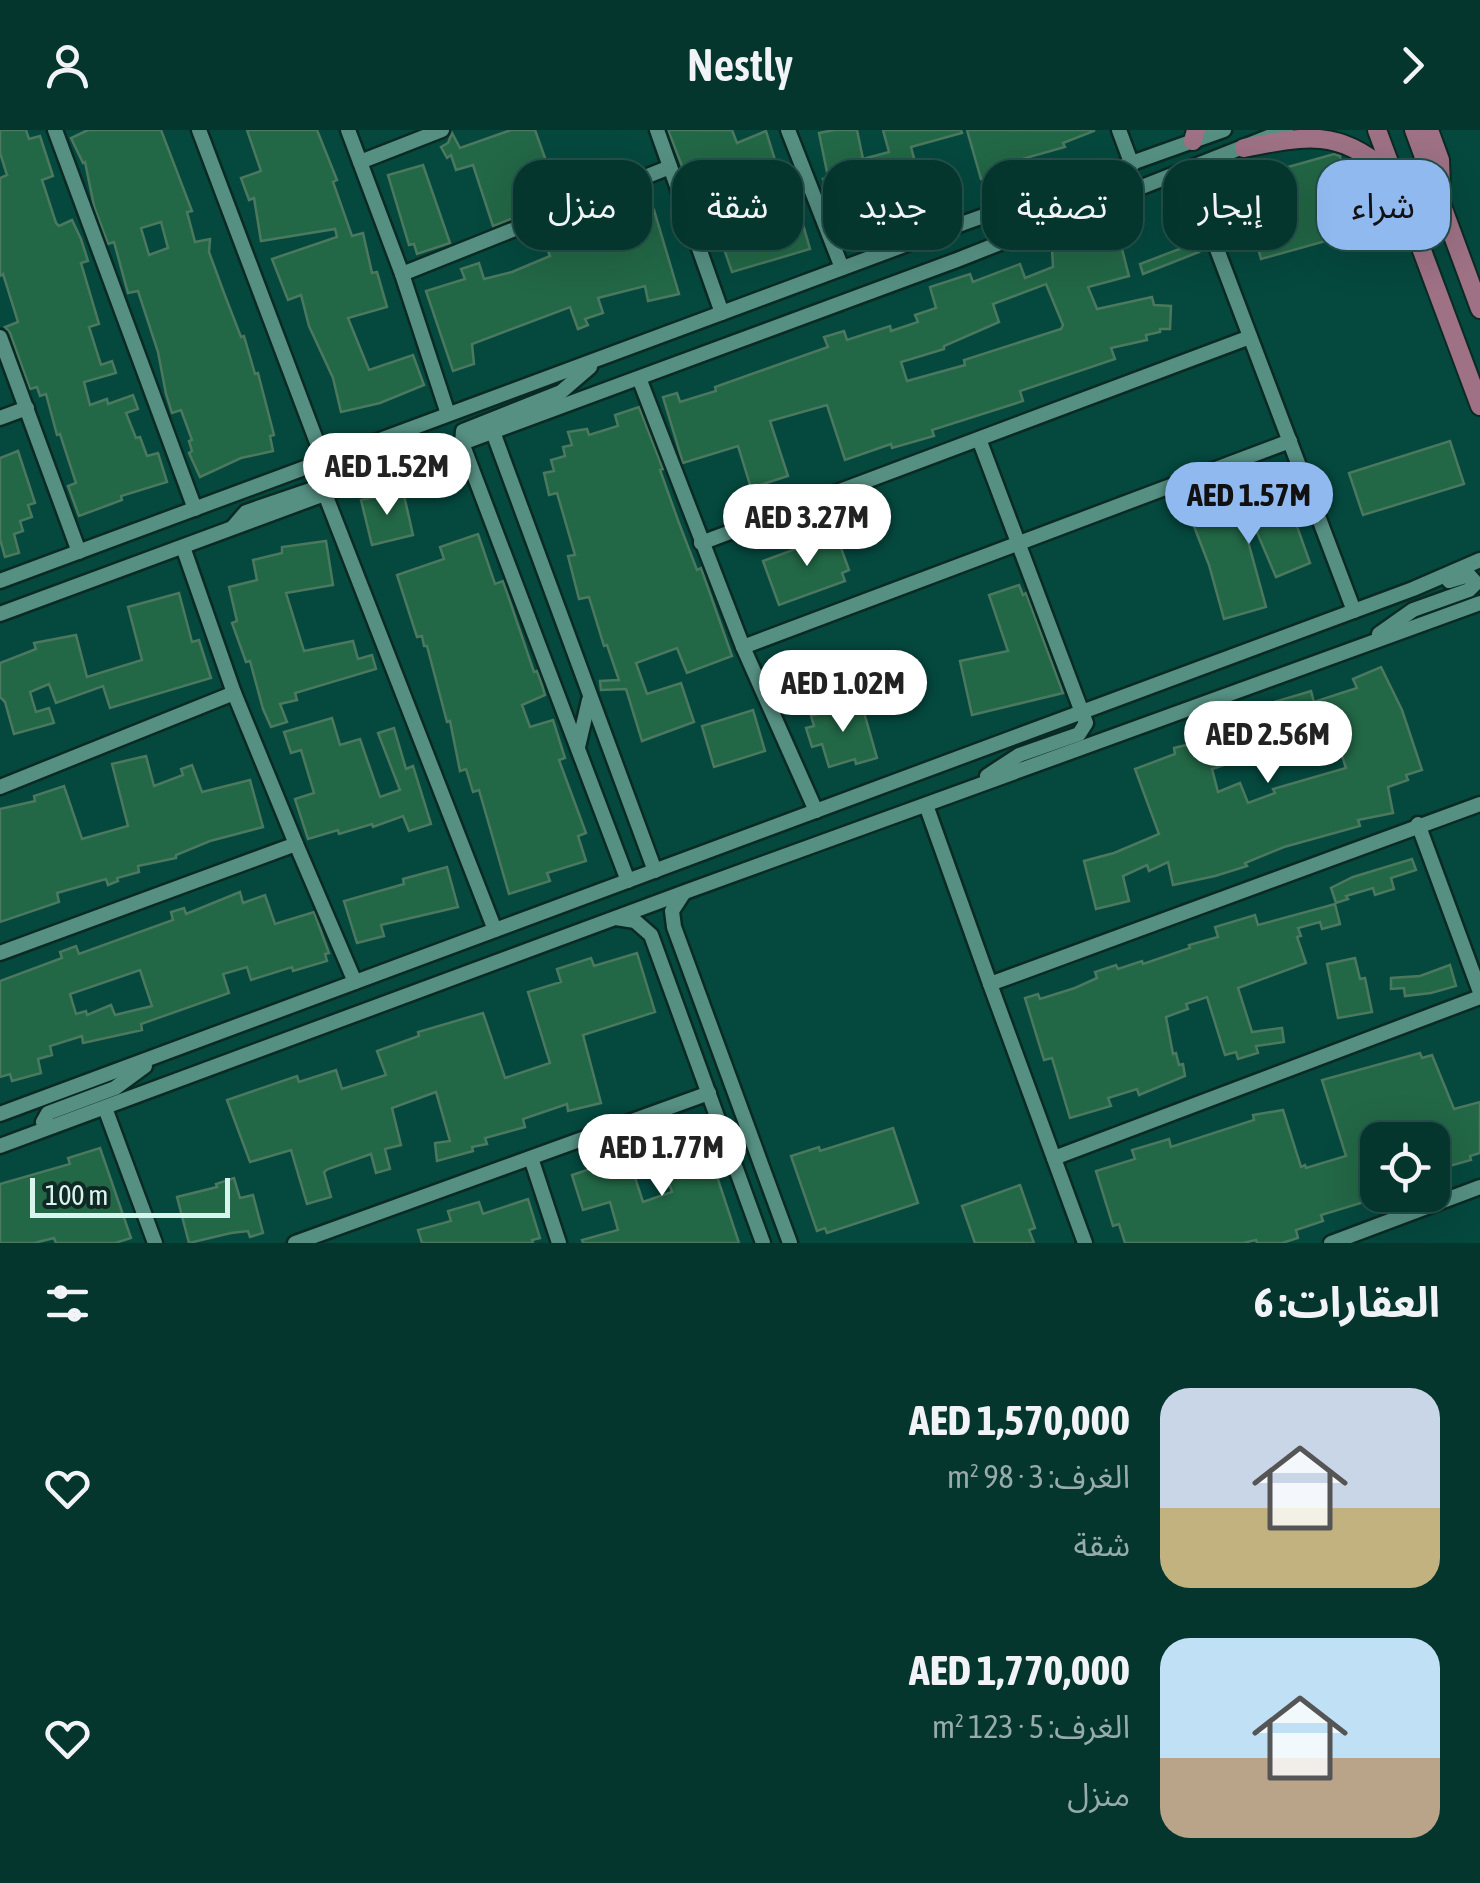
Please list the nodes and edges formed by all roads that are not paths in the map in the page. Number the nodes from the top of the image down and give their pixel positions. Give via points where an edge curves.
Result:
1 (55, 130) edge
2 (199, 130) edge
3 (348, 130) edge
4 (442, 130) edge
5 (657, 130) edge
6 (788, 130) edge
7 (1118, 130) edge
8 (1224, 130) edge
9 (1286, 130) edge
10 (1377, 130) edge
11 (1414, 130) edge
12 (1429, 130) edge
13 (1194, 136) edge
14 (1244, 148) junction
15 (1130, 160) edge
16 (1143, 160) edge
17 (1213, 160) edge
18 (1377, 160) edge
19 (1388, 160) edge
20 (1425, 160) edge
21 (1440, 160) edge
22 (360, 162) junction
23 (670, 167) junction
24 (1163, 180) edge
25 (982, 218) edge
26 (1450, 229) edge
27 (1218, 250) edge
28 (1422, 250) edge
29 (842, 268) junction
30 (402, 274) junction
31 (1480, 309) edge
32 (722, 313) junction
33 (0, 337) edge
34 (1250, 337) junction
35 (600, 358) junction
36 (639, 378) junction
37 (1480, 406) edge
38 (28, 408) junction
39 (448, 414) junction
40 (0, 418) edge
41 (492, 432) junction
42 (979, 438) junction
43 (1290, 441) junction
44 (462, 444) junction
45 (324, 461) junction
46 (325, 494) junction
47 (195, 509) junction
48 (232, 528) junction
49 (701, 543) junction
50 (1019, 543) junction
51 (183, 546) junction
52 (80, 552) junction
53 (1480, 560) edge
54 (0, 581) edge
55 (1413, 589) junction
56 (1480, 603) edge
57 (1354, 611) junction
58 (0, 614) edge
59 (743, 646) junction
60 (1362, 646) junction
61 (234, 694) junction
62 (589, 699) junction
63 (1081, 711) junction
64 (577, 749) junction
65 (0, 787) edge
66 (967, 790) junction
67 (1480, 804) edge
68 (926, 805) junction
69 (816, 811) junction
70 (1418, 824) junction
71 (296, 844) junction
72 (655, 871) junction
73 (628, 881) junction
74 (685, 892) junction
75 (615, 918) junction
76 (495, 930) junction
77 (679, 940) junction
78 (656, 948) junction
79 (0, 953) edge
80 (355, 982) junction
81 (990, 984) junction
82 (1480, 995) edge
83 (162, 1054) junction
84 (709, 1093) junction
85 (104, 1108) junction
86 (0, 1114) edge
87 (54, 1126) junction
88 (0, 1146) edge
89 (531, 1158) junction
90 (1054, 1158) junction
91 (1480, 1187) edge
92 (1340, 1241) edge
93 (155, 1243) edge
94 (295, 1243) edge
95 (560, 1243) edge
96 (764, 1243) edge
97 (790, 1243) edge
98 (1085, 1243) edge

1 - 47 street
2 - 45 street
3 - 22 street
4 - 22 street
5 - 23 street
6 - 29 street
7 - 15 street
8 - 13 street
9 - 14 street
10 - 19 main road
11 - 20 main road
12 - 21 main road
13 - 16 street
14 - 17 street
14 - 18 main road via 1308,132 1338,132 1362,142
22 - 30 street
23 - 30 street
23 - 32 street
24 - 36 street
25 - 29 street
26 - 31 main road
27 - 34 street
28 - 37 main road
29 - 32 street
30 - 39 street
32 - 35 street
33 - 38 street
34 - 42 street
34 - 43 street
35 - 39 street
35 - 44 street via 561,392 463,432
36 - 41 street
36 - 49 street
38 - 40 street
38 - 52 street
39 - 45 street
41 - 44 street
41 - 62 street
42 - 49 street
42 - 50 street
43 - 50 street
43 - 57 street
44 - 46 street
44 - 64 street
45 - 47 street
45 - 48 street via 324,481 316,488 246,512
46 - 48 street
46 - 76 street
47 - 52 street
48 - 51 street
49 - 59 street
50 - 59 street
50 - 63 street
51 - 58 street
51 - 61 street
52 - 54 street
53 - 55 street
55 - 57 street
55 - 60 street via 1469,575 1476,583 1412,610
56 - 60 street
57 - 63 street
59 - 69 street
60 - 66 street
61 - 65 street
61 - 71 street
62 - 64 street
62 - 72 street
63 - 66 street via 1083,731 1019,756
63 - 69 street
64 - 73 street
66 - 68 street
67 - 70 street
68 - 74 street
68 - 81 street
69 - 72 street
70 - 81 street
70 - 82 street
71 - 79 street
71 - 80 street
72 - 73 street
73 - 76 street
74 - 75 street
74 - 77 street via 672,910
75 - 78 street via 644,927
75 - 85 street
76 - 80 street
77 - 78 street via 662,931
77 - 97 street
78 - 84 street
80 - 83 street
81 - 90 street
82 - 90 street
83 - 86 street
83 - 87 street via 115,1088 48,1112 44,1125
84 - 89 street
84 - 96 street
85 - 87 street
85 - 93 street
87 - 88 street
89 - 94 street
89 - 95 street
90 - 98 street
91 - 92 street

